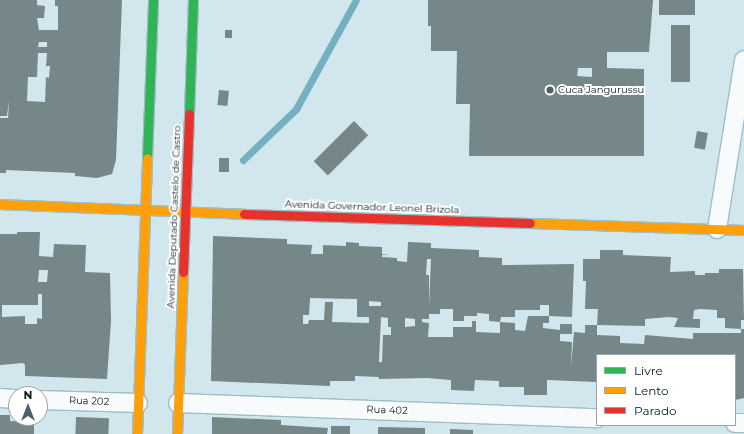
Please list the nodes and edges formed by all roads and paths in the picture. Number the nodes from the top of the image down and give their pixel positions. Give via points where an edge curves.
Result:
1 (153, 0) edge
2 (193, 0) edge
3 (744, 60) edge
4 (0, 204) edge
5 (145, 211) junction
6 (185, 212) junction
7 (718, 229) junction
8 (744, 230) edge
9 (48, 400) edge
10 (138, 403) junction
11 (178, 403) junction
12 (596, 418) edge
13 (137, 434) edge
14 (177, 434) edge

1 - 5 main road
2 - 6 main road, Avenida Deputado Castelo de Castro
3 - 7 street
4 - 5 main road, Avenida Governador Leonel Brizola
5 - 6 main road, Avenida Governador Leonel Brizola
5 - 10 main road
6 - 7 main road, Avenida Governador Leonel Brizola
6 - 11 main road, Avenida Deputado Castelo de Castro
7 - 8 main road, Avenida Governador Leonel Brizola
9 - 10 street, Rua 202
10 - 13 main road
11 - 12 street, Rua 402
11 - 14 main road, Avenida Deputado Castelo de Castro

